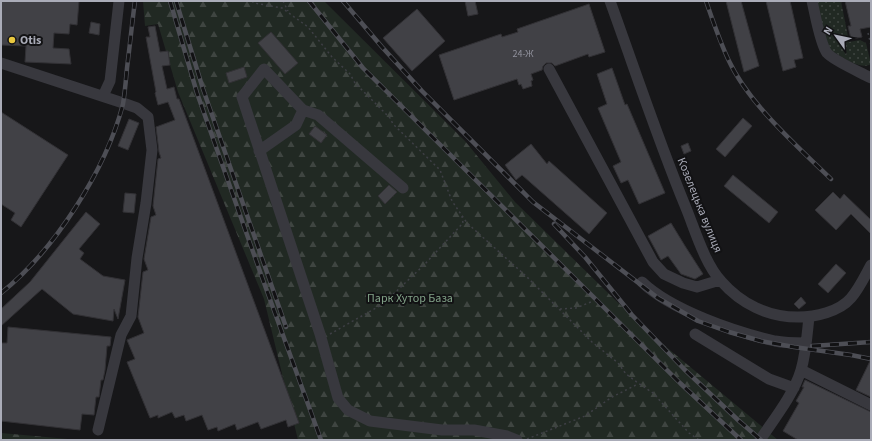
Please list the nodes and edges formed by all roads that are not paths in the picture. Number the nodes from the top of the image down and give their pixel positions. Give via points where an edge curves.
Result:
1 (119, 1) edge
2 (610, 1) edge
3 (812, 1) edge
4 (1, 63) edge
5 (548, 69) dead end
6 (871, 78) edge
7 (104, 96) junction
8 (303, 110) junction
9 (259, 151) junction
10 (403, 188) dead end
11 (871, 265) edge
12 (720, 280) junction
13 (642, 282) dead end
14 (809, 317) junction
15 (695, 334) dead end
16 (806, 344) junction
17 (801, 370) junction
18 (794, 388) junction
19 (871, 406) edge
20 (98, 430) dead end
21 (517, 440) edge
22 (760, 440) edge

1 - 7 street via 110,81
2 - 12 street, Козелецька вулиця via 676,183 704,252
3 - 6 street via 827,52
4 - 7 street
5 - 12 street via 653,262 664,274 697,287
7 - 20 street via 137,108 148,117 152,150 131,316 121,335
8 - 9 street via 296,124
8 - 9 street via 264,69 242,97
8 - 10 street via 318,115
9 - 21 street via 338,398 348,410 370,422 442,430 474,430
11 - 14 street, Козелецька вулиця via 850,299 836,309
12 - 14 street, Козелецька вулиця via 748,304 766,312 786,317
13 - 16 street via 652,291 684,309 730,328 776,341
14 - 16 street
15 - 18 street via 769,379
16 - 17 street
17 - 18 street
17 - 19 street
18 - 22 street

